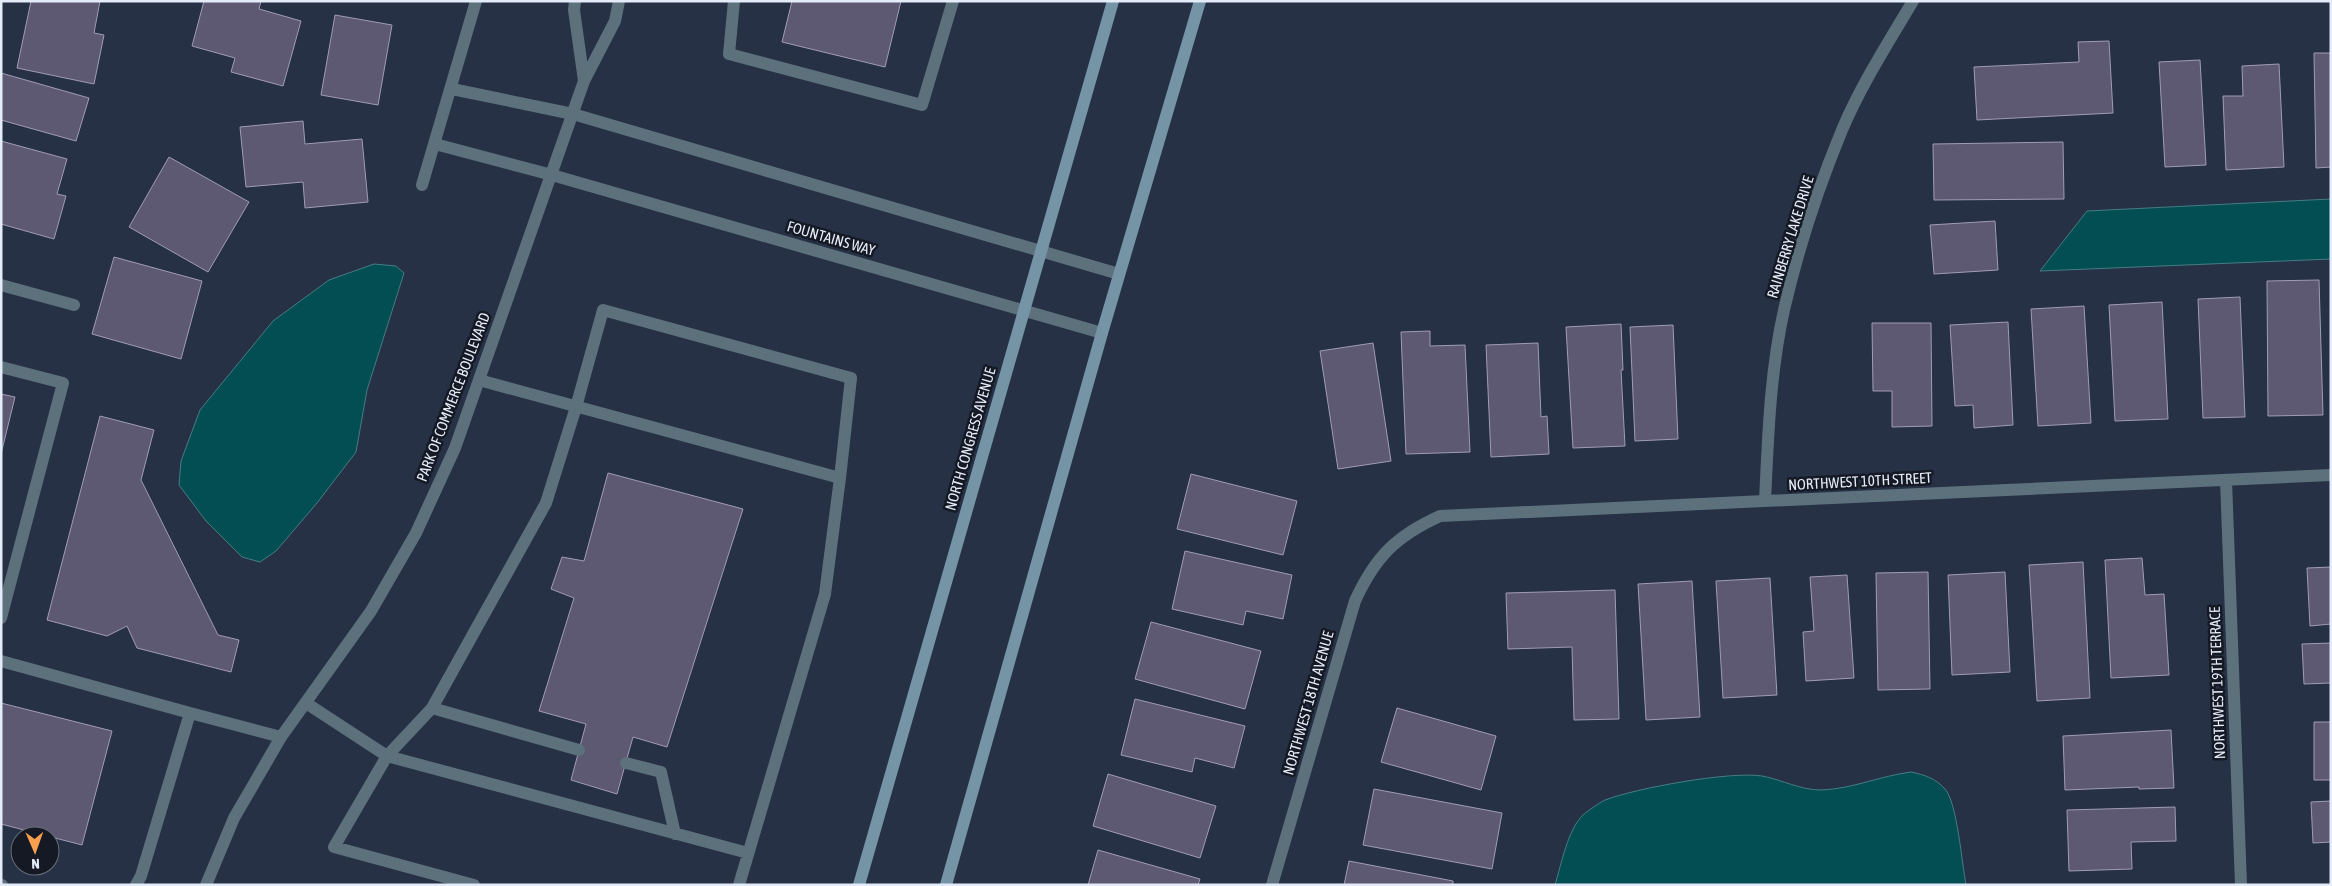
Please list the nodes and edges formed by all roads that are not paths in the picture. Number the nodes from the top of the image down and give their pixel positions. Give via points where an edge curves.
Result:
1 (476, 1) edge
2 (575, 1) edge
3 (619, 1) edge
4 (734, 1) edge
5 (953, 1) edge
6 (1113, 1) edge
7 (1200, 1) edge
8 (1913, 1) edge
9 (584, 81) junction
10 (452, 89) junction
11 (573, 114) junction
12 (435, 144) junction
13 (552, 175) junction
14 (422, 186) dead end
15 (1042, 251) junction
16 (1119, 274) junction
17 (1, 285) edge
18 (74, 306) dead end
19 (1024, 311) junction
20 (1102, 333) junction
21 (1, 367) edge
22 (479, 380) junction
23 (576, 407) junction
24 (2331, 476) edge
25 (840, 478) junction
26 (2226, 480) junction
27 (1765, 501) junction
28 (1396, 540) joint
29 (1, 618) edge
30 (1, 661) edge
31 (306, 703) junction
32 (432, 708) junction
33 (190, 713) junction
34 (281, 737) junction
35 (579, 750) dead end
36 (387, 756) junction
37 (626, 763) dead end
38 (675, 834) junction
39 (748, 853) junction
40 (136, 885) edge
41 (206, 885) edge
42 (474, 885) edge
43 (739, 885) edge
44 (859, 885) edge
45 (946, 885) edge
46 (1272, 885) edge
47 (2241, 885) edge

1 - 10 street
2 - 9 street, PARK OF COMMERCE BOULEVARD
3 - 9 street, PARK OF COMMERCE BOULEVARD via 615,21
4 - 5 street via 729,54 922,105
6 - 15 main road, NORTH CONGRESS AVENUE
7 - 16 main road
8 - 27 street, RAINBERRY LAKE DRIVE via 1871,72 1843,130 1809,219 1784,311 1770,406
9 - 11 street, PARK OF COMMERCE BOULEVARD
10 - 11 street
10 - 12 street
11 - 13 street, PARK OF COMMERCE BOULEVARD
11 - 15 street
12 - 13 street, FOUNTAINS WAY
12 - 14 street
13 - 19 street, FOUNTAINS WAY
13 - 22 street, PARK OF COMMERCE BOULEVARD
15 - 16 street
15 - 19 main road, NORTH CONGRESS AVENUE
16 - 20 main road
17 - 18 street
19 - 20 street, FOUNTAINS WAY
19 - 44 main road, NORTH CONGRESS AVENUE
20 - 45 main road
21 - 29 street via 63,383
22 - 23 street
22 - 31 street, PARK OF COMMERCE BOULEVARD via 454,448 416,533 371,612
23 - 25 street
23 - 25 street via 602,310 851,378
23 - 32 street via 546,502
24 - 26 street, NORTHWEST 10TH STREET
25 - 39 street via 825,594
26 - 27 street, NORTHWEST 10TH STREET
26 - 47 street, NORTHWEST 19TH TERRACE
27 - 28 street, NORTHWEST 10TH STREET via 1440,516
28 - 46 street, NORTHWEST 18TH AVENUE via 1365,578 1355,601
30 - 33 street
31 - 34 street, PARK OF COMMERCE BOULEVARD
31 - 36 street
32 - 35 street
32 - 36 street
33 - 34 street
33 - 40 street
34 - 41 street, PARK OF COMMERCE BOULEVARD via 234,818
36 - 38 street
36 - 42 street via 334,847
37 - 38 street via 660,772
38 - 39 street
39 - 43 street

